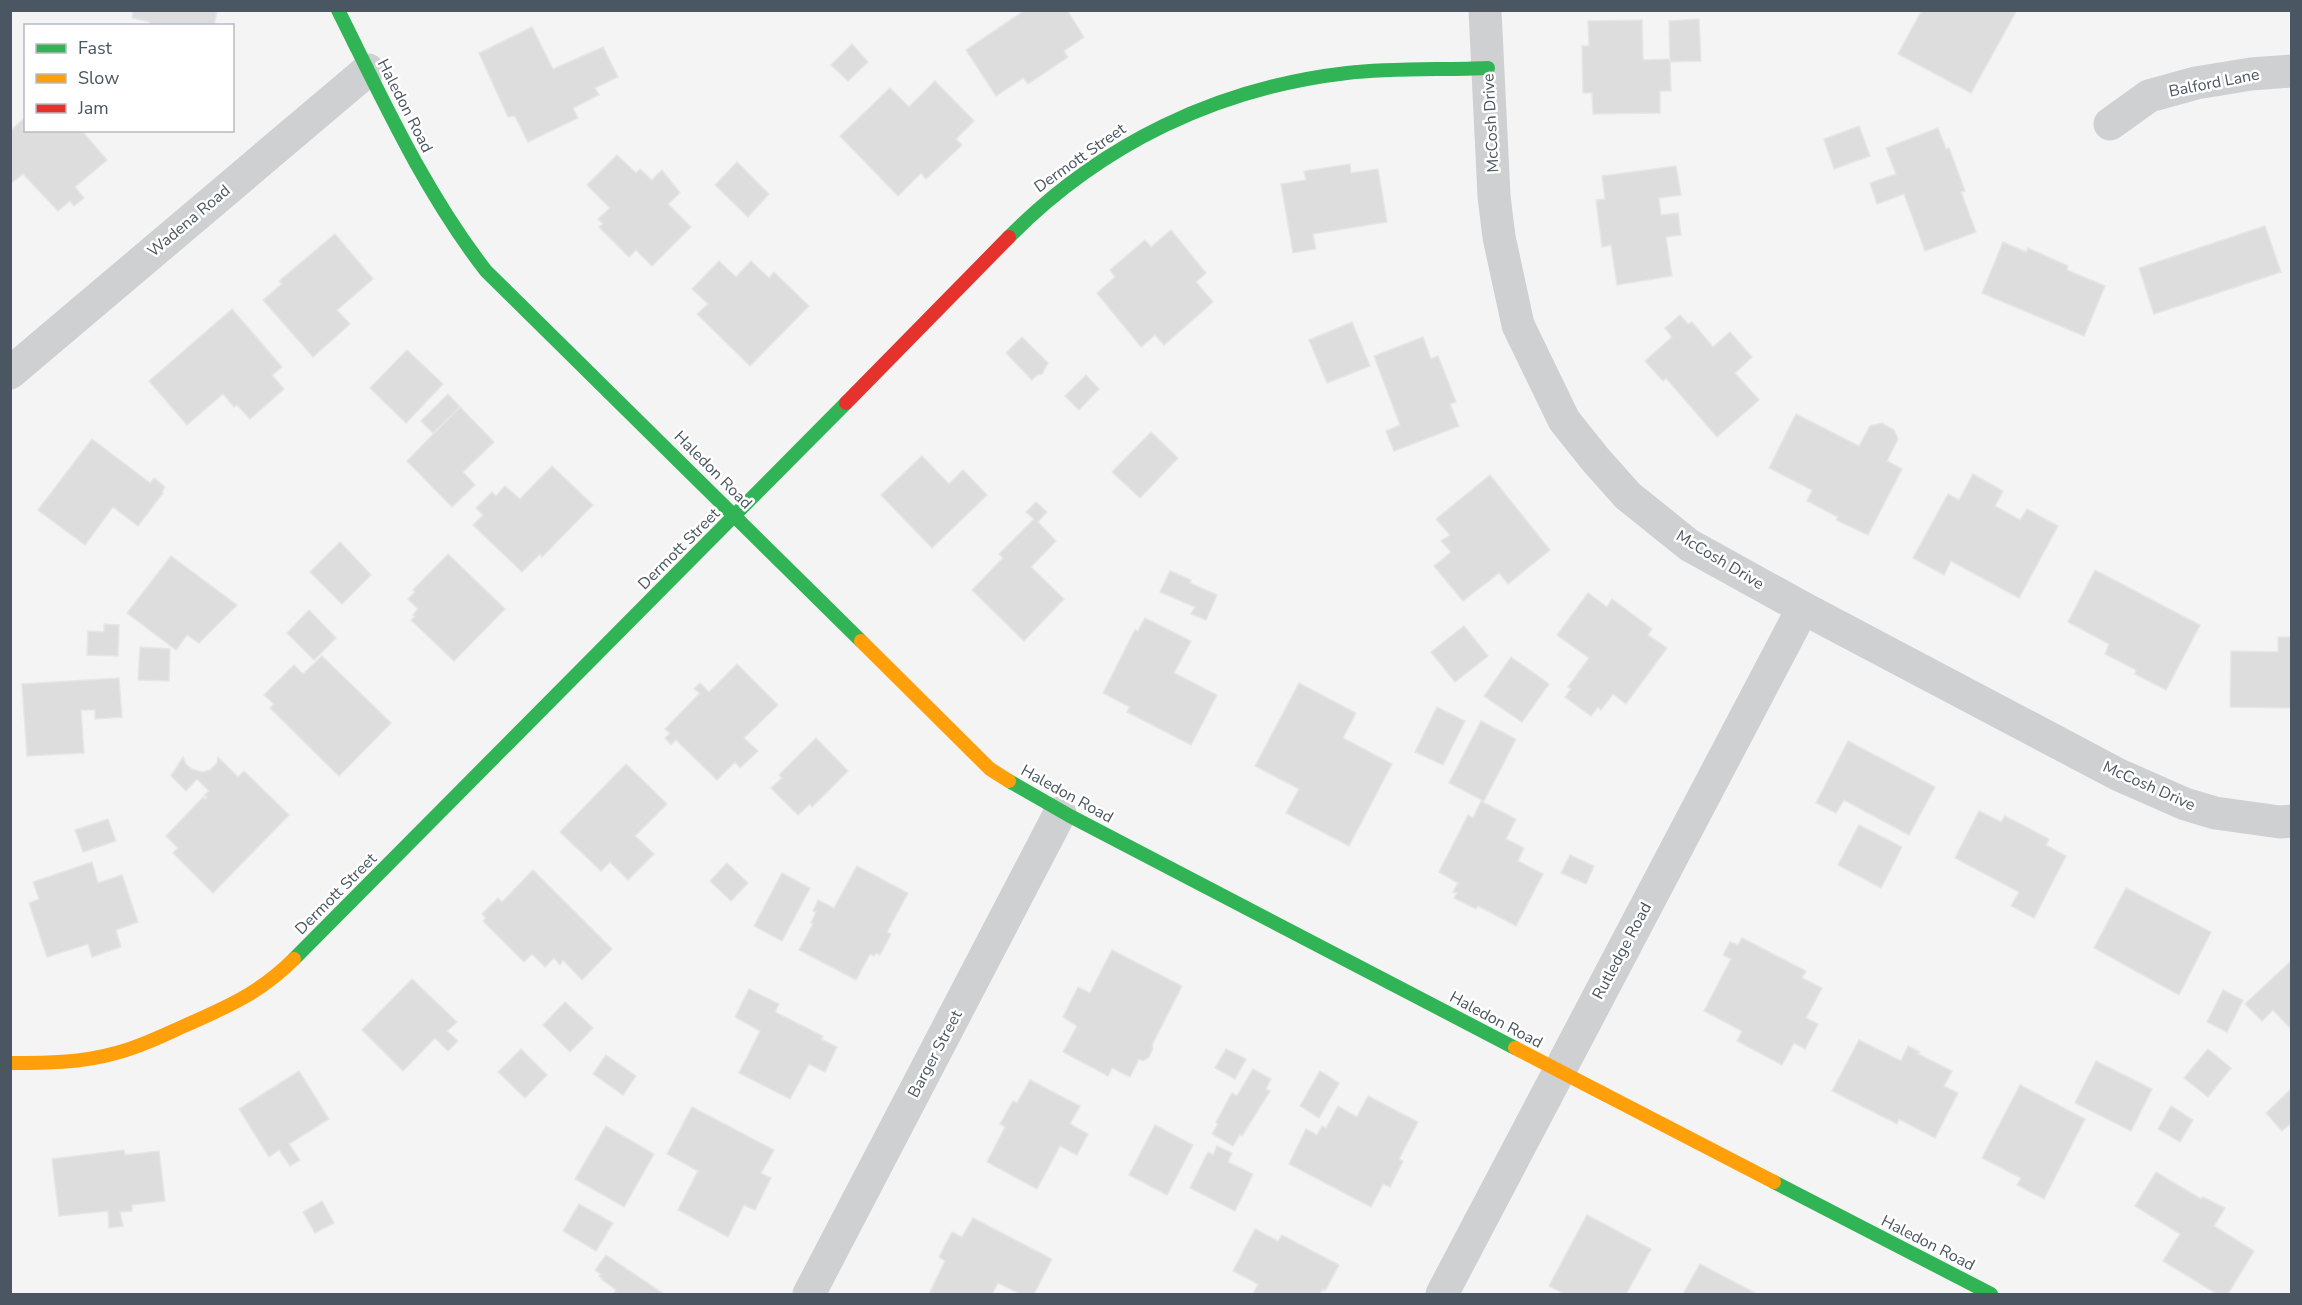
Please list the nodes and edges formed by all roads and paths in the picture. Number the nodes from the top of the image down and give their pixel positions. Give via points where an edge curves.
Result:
1 (338, 10) edge
2 (1485, 10) edge
3 (1488, 68) junction
4 (368, 70) junction
5 (2292, 70) edge
6 (2110, 124) dead end
7 (10, 373) edge
8 (736, 515) junction
9 (1803, 609) junction
10 (1060, 813) junction
11 (2292, 821) edge
12 (10, 1063) edge
13 (1558, 1071) junction
14 (809, 1294) edge
15 (1442, 1294) edge
16 (1991, 1294) edge

1 - 4 street, Haledon Road
2 - 3 street, McCosh Drive
3 - 8 street, Dermott Street via 1348,73 1280,84 1217,100 1121,146 1056,192 1031,215
3 - 9 street, McCosh Drive via 1499,237 1518,325 1564,420 1628,496 1689,545
4 - 7 street, Wadena Road
4 - 8 street, Haledon Road via 426,184 469,250
5 - 6 street, Balford Lane via 2196,83 2149,96
8 - 10 street, Haledon Road via 990,769
8 - 12 street, Dermott Street via 283,970 244,999 147,1043 114,1054 59,1063
9 - 11 street, McCosh Drive via 2119,775 2185,804 2215,813
9 - 13 street, Rutledge Road
10 - 13 street, Haledon Road
10 - 14 street, Barger Street
13 - 15 street, Rutledge Road
13 - 16 street, Haledon Road

